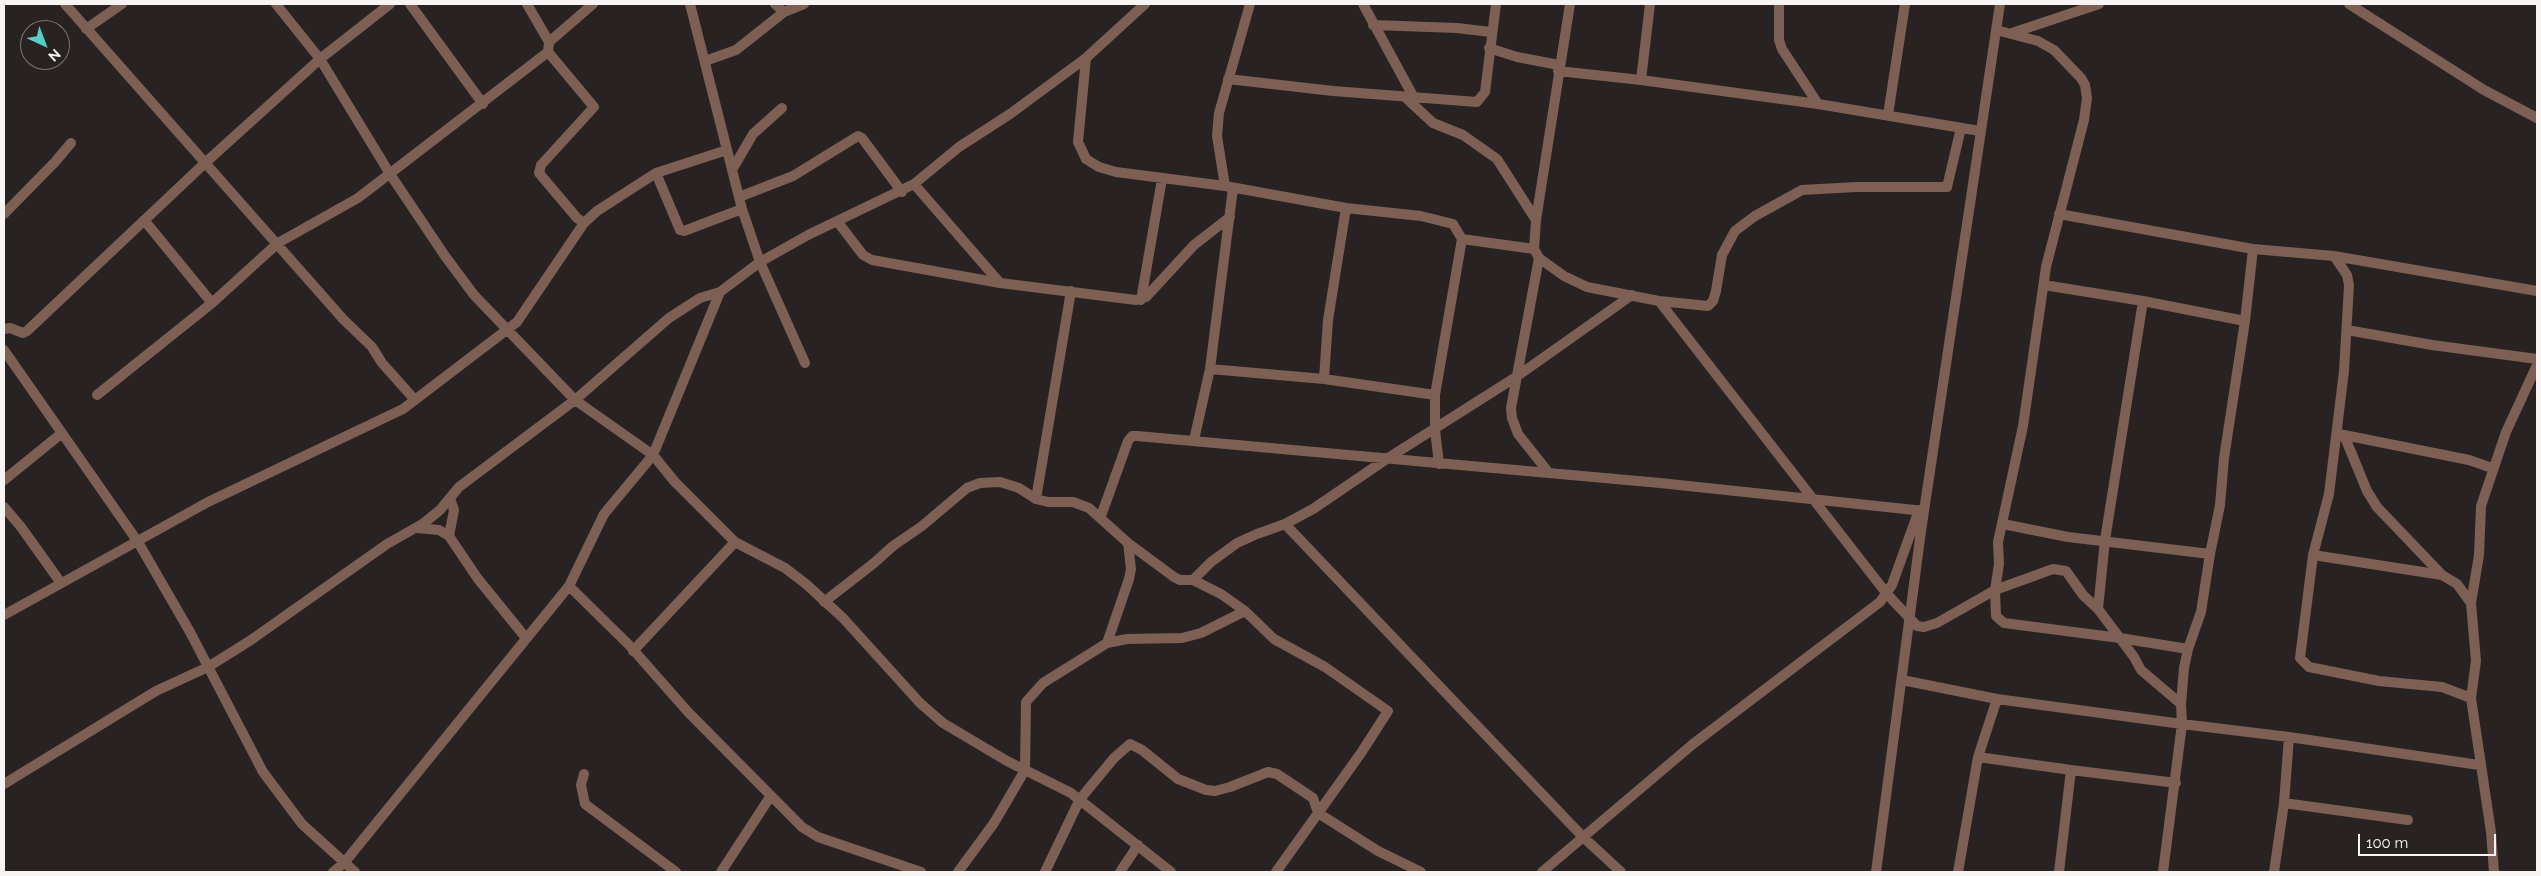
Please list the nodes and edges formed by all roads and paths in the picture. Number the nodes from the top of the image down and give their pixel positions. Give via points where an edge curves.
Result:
1 (65, 4) edge
2 (122, 4) edge
3 (276, 4) edge
4 (390, 4) edge
5 (410, 4) edge
6 (527, 4) edge
7 (593, 4) edge
8 (690, 4) edge
9 (775, 4) edge
10 (804, 4) edge
11 (1145, 4) edge
12 (1250, 4) edge
13 (1363, 4) edge
14 (1496, 4) edge
15 (1570, 4) edge
16 (1650, 4) edge
17 (1779, 4) edge
18 (1905, 4) edge
19 (2000, 4) edge
20 (2099, 4) edge
21 (2350, 4) edge
22 (784, 12) junction
23 (1373, 25) junction
24 (86, 29) junction
25 (1996, 30) junction
26 (1491, 32) junction
27 (2012, 33) junction
28 (549, 47) junction
29 (1489, 48) junction
30 (1086, 58) junction
31 (320, 60) junction
32 (705, 61) junction
33 (1559, 68) junction
34 (1228, 79) junction
35 (1641, 80) junction
36 (1409, 97) junction
37 (483, 104) junction
38 (1818, 104) junction
39 (782, 108) dead end
40 (1888, 115) junction
41 (2537, 118) edge
42 (1961, 128) junction
43 (1980, 131) junction
44 (71, 143) dead end
45 (727, 150) junction
46 (205, 162) junction
47 (732, 170) junction
48 (656, 172) junction
49 (390, 174) junction
50 (1162, 179) junction
51 (914, 184) junction
52 (1229, 187) junction
53 (902, 192) junction
54 (739, 197) junction
55 (1346, 208) junction
56 (742, 209) junction
57 (4, 214) edge
58 (2059, 214) junction
59 (1230, 217) junction
60 (144, 220) junction
61 (1536, 220) junction
62 (837, 221) junction
63 (584, 223) junction
64 (1462, 239) junction
65 (278, 243) junction
66 (2254, 249) junction
67 (1537, 254) junction
68 (2334, 256) junction
69 (760, 262) junction
70 (1000, 283) junction
71 (2044, 285) junction
72 (1071, 291) junction
73 (2537, 291) edge
74 (720, 292) junction
75 (1632, 295) junction
76 (1141, 300) junction
77 (2144, 300) junction
78 (1659, 301) junction
79 (212, 303) junction
80 (2245, 320) junction
81 (4, 329) edge
82 (2347, 330) junction
83 (507, 331) junction
84 (4, 350) edge
85 (2537, 359) edge
86 (805, 363) dead end
87 (2537, 365) edge
88 (1210, 369) junction
89 (1516, 377) junction
90 (1324, 380) junction
91 (97, 395) dead end
92 (1435, 395) junction
93 (416, 400) junction
94 (575, 400) junction
95 (1435, 430) junction
96 (62, 433) junction
97 (2340, 434) junction
98 (1194, 440) junction
99 (653, 455) junction
100 (1385, 460) junction
101 (1439, 464) junction
102 (2492, 468) junction
103 (1549, 473) junction
104 (4, 480) edge
105 (450, 498) junction
106 (1036, 499) junction
107 (1815, 499) junction
108 (4, 507) edge
109 (1922, 510) junction
110 (1101, 516) junction
111 (1285, 524) junction
112 (2003, 524) junction
113 (411, 528) junction
114 (450, 536) junction
115 (2105, 540) junction
116 (138, 542) junction
117 (735, 542) junction
118 (1128, 543) junction
119 (2210, 554) junction
120 (2313, 555) junction
121 (2442, 575) junction
122 (1193, 580) junction
123 (61, 583) junction
124 (569, 586) junction
125 (1995, 590) junction
126 (1887, 594) junction
127 (824, 602) junction
128 (2471, 603) junction
129 (2098, 609) junction
130 (1245, 611) junction
131 (4, 615) edge
132 (1910, 621) junction
133 (526, 638) junction
134 (2120, 638) junction
135 (1107, 643) junction
136 (2188, 649) junction
137 (634, 651) junction
138 (208, 667) junction
139 (1902, 680) junction
140 (2471, 698) junction
141 (1997, 699) junction
142 (2181, 704) junction
143 (2182, 724) junction
144 (2289, 737) junction
145 (1978, 757) junction
146 (2479, 765) junction
147 (1025, 770) junction
148 (2071, 770) junction
149 (584, 774) dead end
150 (2176, 783) junction
151 (4, 784) edge
152 (770, 797) junction
153 (1080, 799) junction
154 (2284, 802) junction
155 (1318, 813) junction
156 (2408, 820) dead end
157 (1582, 836) junction
158 (1138, 845) junction
159 (344, 863) junction
160 (333, 872) edge
161 (355, 872) edge
162 (676, 872) edge
163 (721, 872) edge
164 (921, 872) edge
165 (958, 872) edge
166 (1045, 872) edge
167 (1120, 872) edge
168 (1171, 872) edge
169 (1276, 872) edge
170 (1421, 872) edge
171 (1542, 872) edge
172 (1620, 872) edge
173 (1876, 872) edge
174 (1958, 872) edge
175 (2059, 872) edge
176 (2163, 872) edge
177 (2274, 872) edge
178 (2494, 872) edge

1 - 24 street
2 - 24 street
3 - 31 street
4 - 31 street
5 - 37 street
6 - 28 street
7 - 28 street
8 - 32 street
9 - 22 street
10 - 22 street
11 - 30 street
12 - 34 street
13 - 23 street
14 - 26 street
15 - 33 street
16 - 35 street
17 - 38 street via 1782,48
18 - 40 street
19 - 25 street
20 - 27 street
21 - 41 street via 2484,90
22 - 32 street via 736,50
23 - 26 street
23 - 36 street via 1394,60
24 - 46 street
25 - 27 street
25 - 43 street
26 - 29 street
27 - 58 street via 2038,40 2054,50 2085,85 2084,120
28 - 37 street
28 - 63 street via 594,108 541,165 540,173
29 - 33 street
29 - 36 street via 1485,92 1477,102
30 - 50 street via 1078,142 1080,152 1099,167
30 - 51 street via 1010,114 959,146
31 - 46 street
31 - 49 street
32 - 45 street
33 - 35 street
33 - 61 street
34 - 36 street
34 - 52 street via 1217,136
35 - 38 street
36 - 61 street via 1433,123 1463,135 1497,159
37 - 49 street
38 - 40 street
39 - 47 street via 753,134
40 - 42 street
42 - 43 street
42 - 78 street via 1948,187 1802,190 1754,216 1735,231 1722,255 1716,291 1708,306
43 - 109 street
44 - 57 street
45 - 47 street
45 - 48 street
46 - 60 street
46 - 65 street
47 - 54 street
48 - 56 street via 680,230
48 - 63 street via 597,210
49 - 65 street via 358,198
49 - 83 street via 444,256
50 - 52 street
50 - 76 street
51 - 53 street
51 - 70 street
52 - 55 street
52 - 59 street
53 - 54 street via 858,136 793,176
53 - 62 street
54 - 56 street
55 - 64 street via 1447,221
55 - 90 street via 1328,320
56 - 69 street
58 - 66 street
58 - 71 street
59 - 76 street via 1194,245
59 - 88 street
60 - 79 street
60 - 81 street via 27,331
61 - 67 street
62 - 69 street
62 - 70 street via 863,255 872,260
63 - 83 street via 517,322
64 - 67 street
64 - 92 street
65 - 79 street
65 - 93 street
66 - 68 street
66 - 80 street
67 - 75 street via 1564,276 1587,287
67 - 89 street
68 - 73 street
68 - 82 street via 2347,275 2349,285
69 - 74 street
69 - 86 street
70 - 72 street
71 - 77 street
71 - 112 street via 2023,426
72 - 76 street
72 - 106 street
74 - 94 street via 700,298 669,318
74 - 99 street
75 - 78 street
75 - 89 street
77 - 80 street
77 - 115 street
78 - 107 street
79 - 91 street
80 - 119 street via 2225,449 2220,505
82 - 85 street
82 - 97 street
83 - 93 street
83 - 94 street
84 - 96 street
87 - 102 street
88 - 90 street
88 - 98 street
89 - 95 street
89 - 103 street via 1511,408 1514,426
90 - 92 street
92 - 95 street
93 - 116 street via 208,502
94 - 99 street
94 - 105 street via 459,487
95 - 100 street
95 - 101 street
96 - 104 street
96 - 116 street
97 - 102 street via 2460,458
97 - 120 street
97 - 121 street via 2377,507
98 - 100 street
98 - 110 street via 1132,436 1115,472
99 - 117 street via 675,482
99 - 124 street via 604,514
100 - 101 street
100 - 111 street
101 - 103 street
102 - 128 street via 2481,506 2479,555
103 - 107 street
105 - 113 street via 424,522
105 - 114 street via 454,510
106 - 110 street via 1073,502
106 - 127 street via 1019,488 1000,482 967,488
107 - 109 street
107 - 126 street
108 - 123 street
109 - 126 street
109 - 132 street
110 - 118 street
111 - 122 street via 1238,543
111 - 157 street
112 - 115 street
112 - 125 street via 1998,542
113 - 114 street via 433,529
113 - 138 street
114 - 133 street via 478,579
115 - 119 street
115 - 129 street
116 - 123 street
116 - 138 street
117 - 127 street via 785,568
117 - 137 street
118 - 122 street via 1174,577
118 - 135 street via 1129,579
119 - 136 street via 2201,612
120 - 121 street
120 - 140 street via 2300,658 2303,663 2308,667 2379,681 2442,687
121 - 128 street via 2457,584
122 - 130 street via 1211,587
123 - 131 street
124 - 133 street
124 - 137 street
125 - 129 street via 2037,573 2062,569
125 - 132 street via 1937,623 1924,627
125 - 134 street via 1996,616 2004,623
126 - 132 street
126 - 157 street via 1872,610 1693,744
127 - 147 street via 943,723
128 - 140 street via 2476,661
129 - 134 street
130 - 135 street via 1201,633 1182,638 1127,639
130 - 155 street via 1274,639 1325,667 1388,711
132 - 139 street
133 - 159 street
134 - 136 street
134 - 142 street via 2141,670
135 - 147 street via 1043,683 1026,702
136 - 142 street
137 - 152 street
138 - 151 street via 156,690
138 - 159 street via 263,772 302,824
139 - 141 street
139 - 173 street
140 - 146 street
141 - 143 street
141 - 145 street
142 - 143 street
143 - 144 street
143 - 150 street
144 - 146 street
144 - 154 street
145 - 148 street
145 - 174 street
146 - 178 street via 2491,832
147 - 153 street
147 - 165 street via 994,823
148 - 150 street
148 - 175 street
149 - 162 street via 581,785 585,804
150 - 176 street
152 - 163 street
152 - 164 street via 818,838
153 - 155 street via 1130,744 1178,778 1206,790 1223,789 1268,772 1277,774 1313,798
153 - 158 street
153 - 166 street
154 - 156 street
154 - 177 street
155 - 169 street
155 - 170 street via 1378,851
157 - 171 street
157 - 172 street
158 - 167 street
158 - 168 street
159 - 160 street
159 - 161 street

